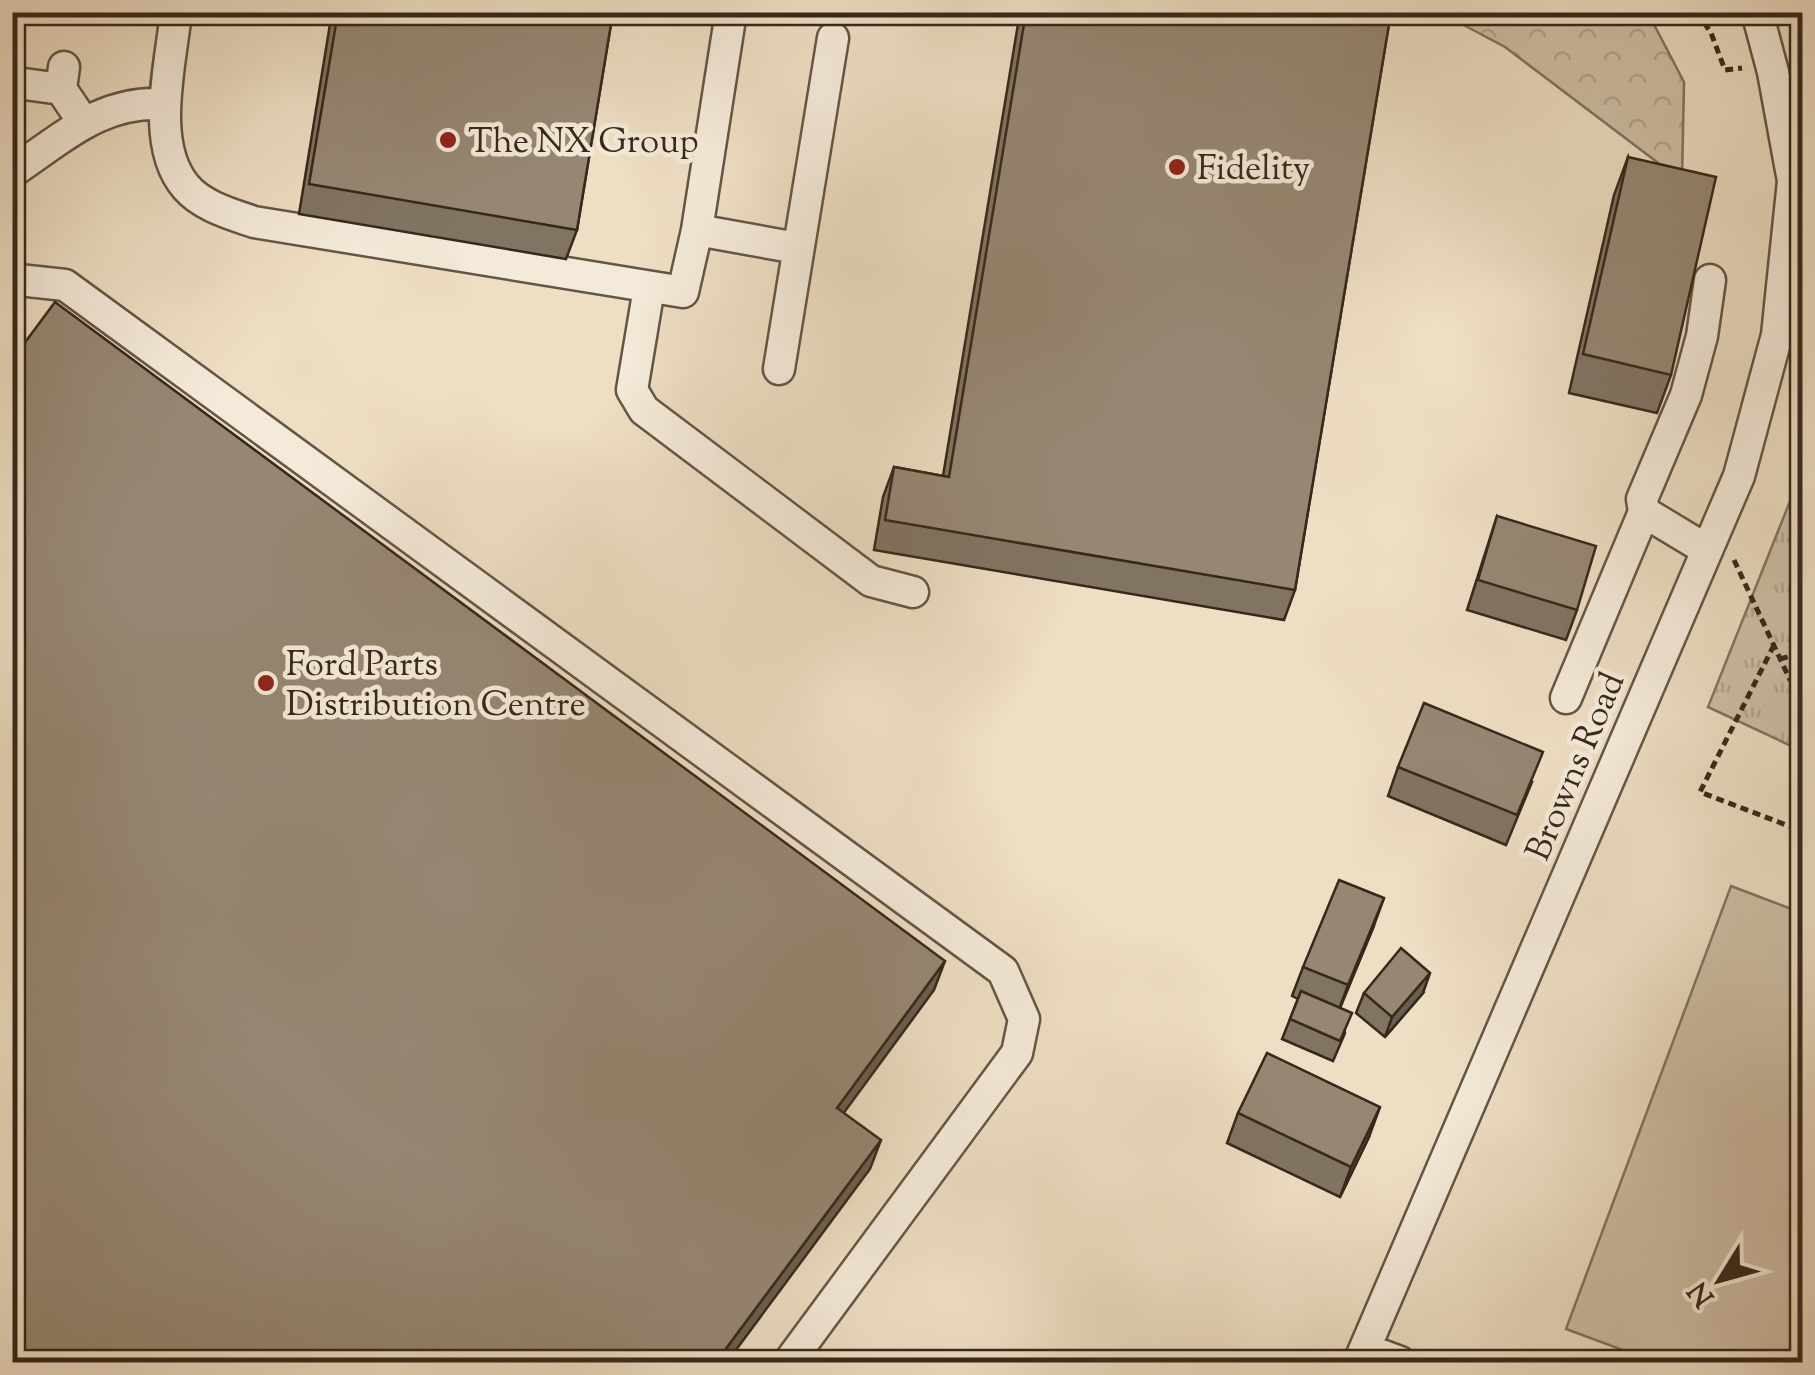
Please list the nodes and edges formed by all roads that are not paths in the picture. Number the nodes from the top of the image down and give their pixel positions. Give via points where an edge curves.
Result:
1 (176, 12) edge
2 (731, 12) edge
3 (1756, 12) edge
4 (833, 38) dead end
5 (17, 83) dead end
6 (165, 104) junction
7 (84, 123) junction
8 (1798, 169) edge
9 (12, 172) edge
10 (697, 230) junction
11 (797, 248) junction
12 (1710, 280) dead end
13 (12, 285) edge
14 (650, 288) junction
15 (779, 369) dead end
16 (1644, 512) junction
17 (1713, 537) junction
18 (913, 592) dead end
19 (1566, 698) dead end
20 (1362, 1356) edge
21 (788, 1362) edge
22 (1400, 1362) edge

1 - 6 street
2 - 10 street
3 - 8 street, Browns Road
4 - 11 street
5 - 7 street via 63,78
6 - 7 street via 136,102
6 - 14 street via 169,162 188,190 220,210 254,222
7 - 9 street
8 - 17 street, Browns Road via 1777,335 1739,476
10 - 11 street
10 - 14 street via 683,292
11 - 15 street
12 - 16 street via 1692,376 1642,499
13 - 21 street via 18,280 65,286 1003,972 1024,1019 1017,1054
14 - 18 street via 632,390 644,410 871,581
16 - 17 street
16 - 19 street
17 - 20 street, Browns Road
20 - 22 street

